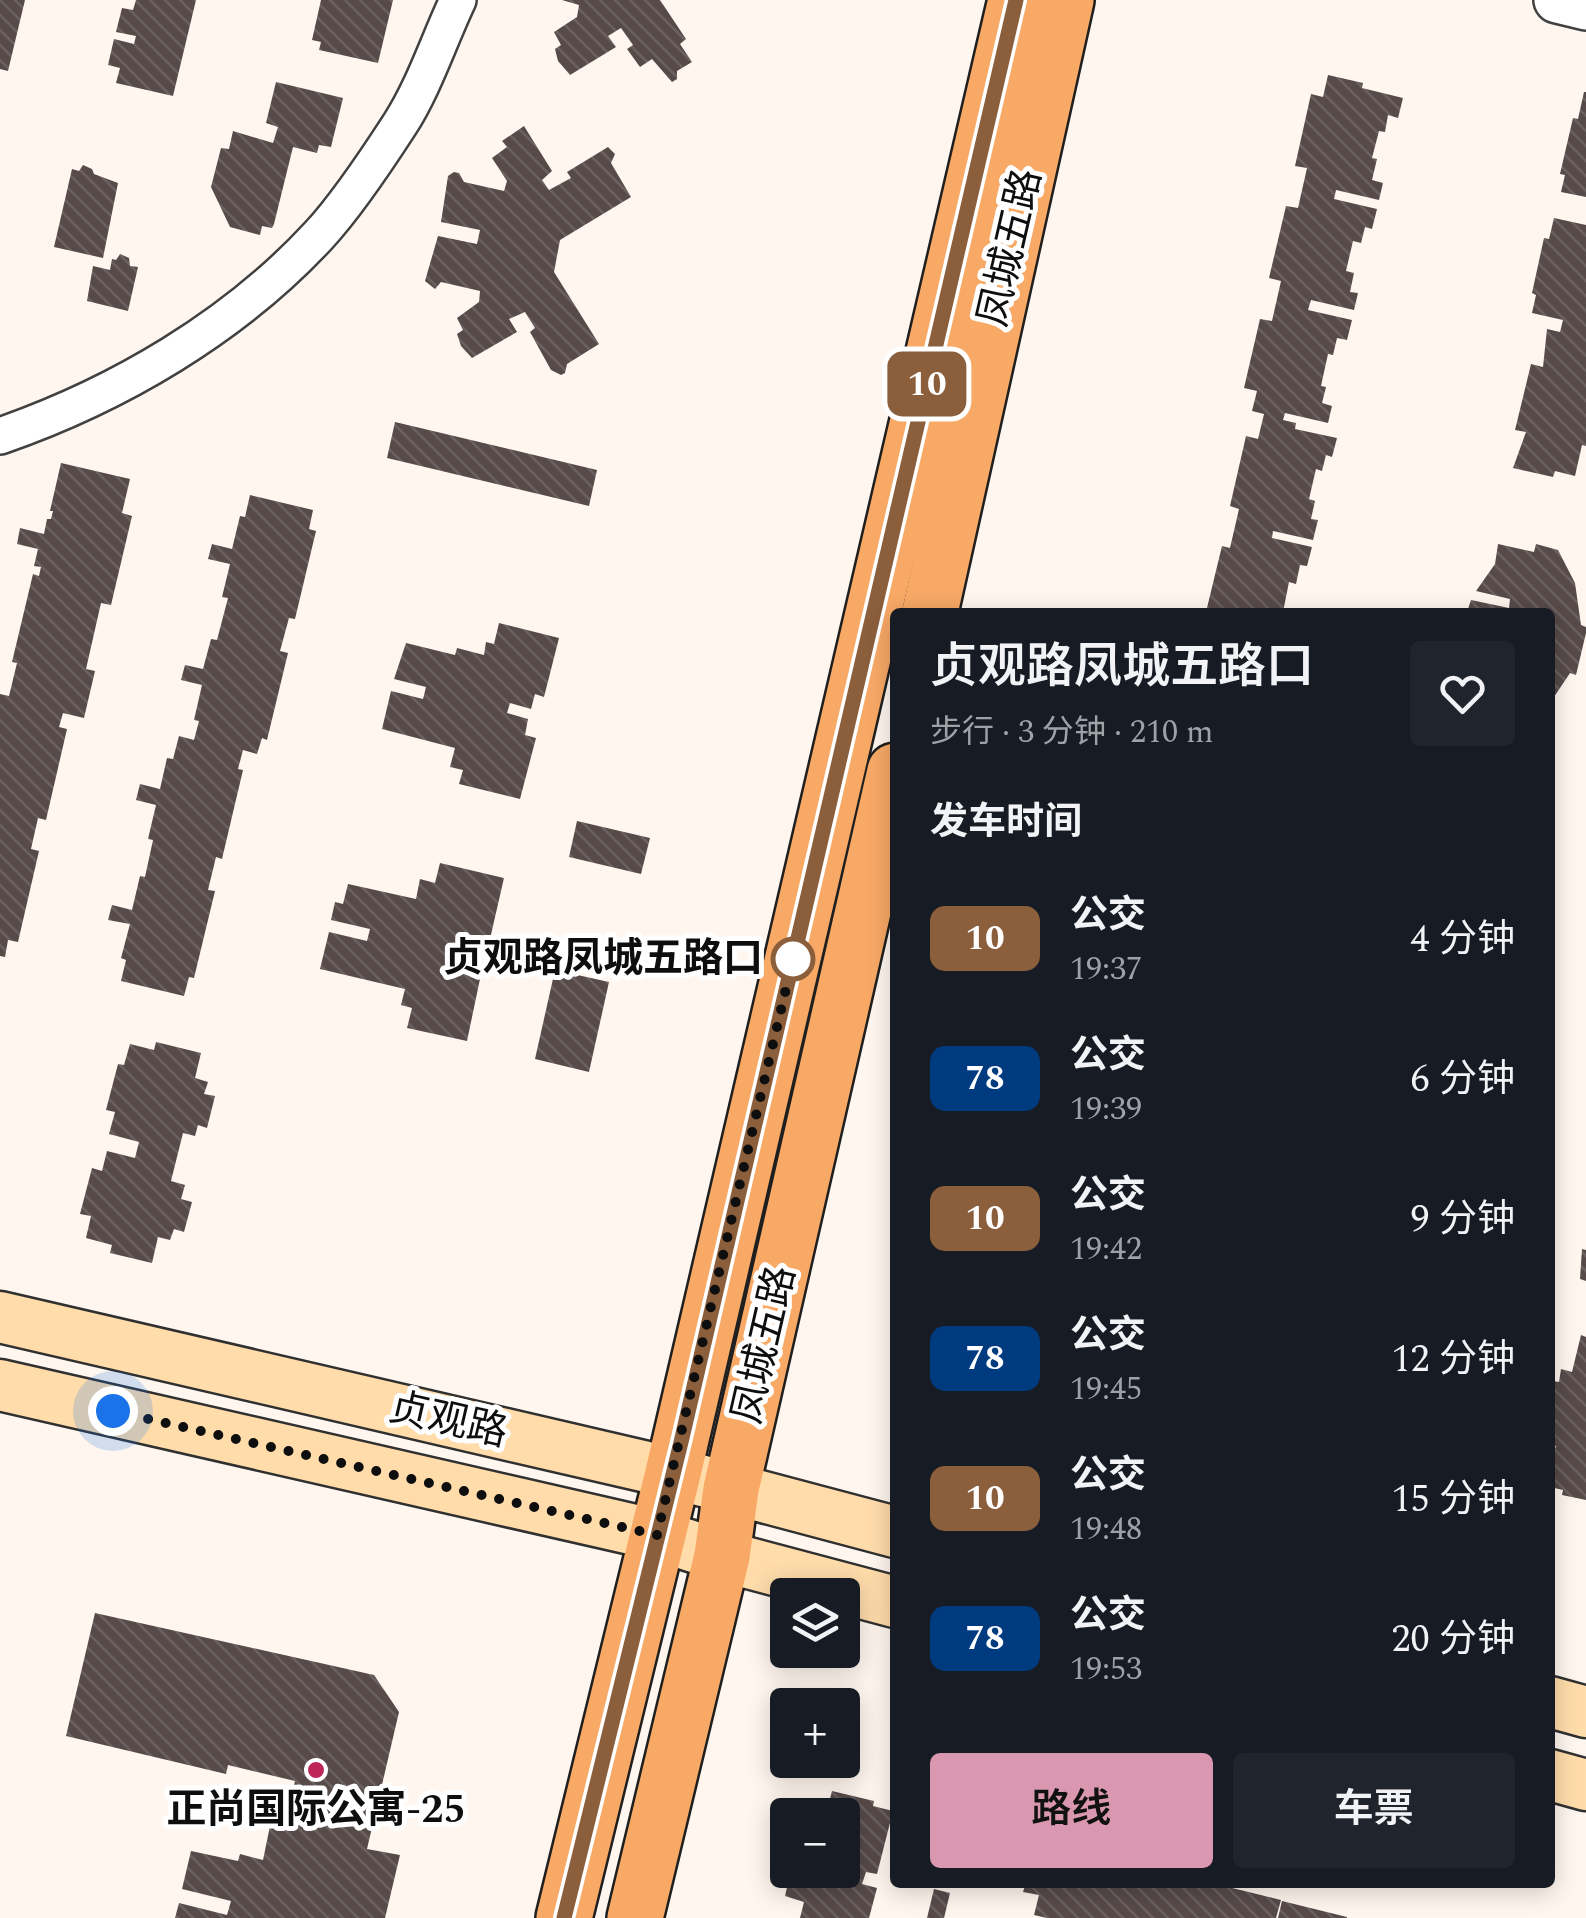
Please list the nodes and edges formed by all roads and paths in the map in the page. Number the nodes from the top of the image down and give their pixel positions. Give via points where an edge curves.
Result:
1 (458, 0) edge
2 (1016, 0) edge
3 (1066, 0) edge
4 (1557, 0) edge
5 (1586, 7) edge
6 (0, 436) edge
7 (931, 608) edge
8 (890, 794) edge
9 (0, 1317) edge
10 (0, 1386) edge
11 (673, 1473) junction
12 (731, 1489) junction
13 (890, 1531) edge
14 (657, 1535) junction
15 (722, 1556) junction
16 (890, 1601) edge
17 (1555, 1703) edge
18 (1586, 1712) edge
19 (1555, 1776) edge
20 (1586, 1785) edge
21 (564, 1918) edge
22 (634, 1918) edge

1 - 6 street via 402,121 321,234 238,311 53,418
2 - 11 main road, 凤城五路
3 - 7 main road, 凤城五路
4 - 5 street
8 - 12 main road, 凤城五路
9 - 11 main road, 贞观路
10 - 14 main road, 贞观路
11 - 12 main road, 贞观路
11 - 14 main road, 凤城五路
12 - 13 main road, 贞观路
12 - 15 main road, 凤城五路
14 - 15 main road, 贞观路
14 - 21 main road, 凤城五路
15 - 16 main road, 贞观路
15 - 22 main road, 凤城五路
17 - 18 main road
19 - 20 main road

